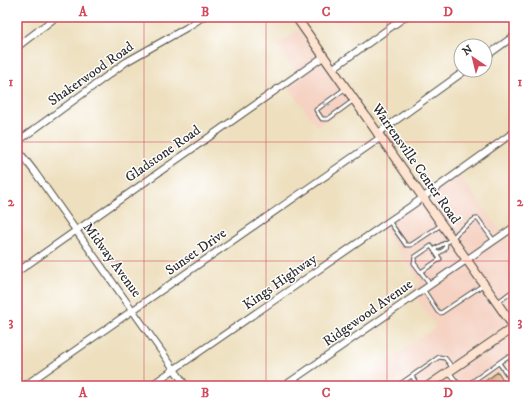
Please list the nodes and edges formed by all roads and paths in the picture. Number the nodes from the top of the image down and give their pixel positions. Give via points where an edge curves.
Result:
1 (56, 17) edge
2 (203, 17) edge
3 (296, 17) edge
4 (405, 17) edge
5 (514, 36) edge
6 (17, 48) edge
7 (493, 51) edge
8 (323, 57) junction
9 (332, 69) junction
10 (455, 78) edge
11 (346, 88) junction
12 (354, 100) junction
13 (514, 132) edge
14 (379, 136) junction
15 (17, 142) edge
16 (17, 149) edge
17 (423, 197) junction
18 (389, 221) junction
19 (442, 224) junction
20 (514, 227) edge
21 (76, 230) junction
22 (449, 241) junction
23 (494, 241) junction
24 (435, 252) junction
25 (467, 260) junction
26 (17, 272) edge
27 (421, 272) junction
28 (430, 284) junction
29 (484, 284) junction
30 (423, 289) junction
31 (514, 294) edge
32 (497, 303) junction
33 (133, 311) junction
34 (514, 327) edge
35 (499, 363) junction
36 (514, 363) edge
37 (174, 369) junction
38 (451, 370) junction
39 (412, 376) junction
40 (514, 384) edge
41 (24, 386) edge
42 (150, 386) edge
43 (186, 386) edge
44 (284, 386) edge
45 (392, 386) edge
46 (418, 386) edge
47 (428, 386) edge
48 (460, 386) edge
49 (466, 386) edge

1 - 6 street
2 - 15 street, Shakerwood Road via 126,62
3 - 8 main road, Warrensville Center Road
4 - 9 street
5 - 7 street
8 - 9 main road, Warrensville Center Road
8 - 21 street, Gladstone Road
9 - 11 main road, Warrensville Center Road
10 - 14 street, Sunset Drive
11 - 12 main road, Warrensville Center Road
11 -> 12 lane via 316,110 322,119 328,119
12 - 14 main road, Warrensville Center Road
13 - 17 street, Kings Highway
14 - 17 main road, Warrensville Center Road
14 - 33 street, Sunset Drive
16 - 21 street, Midway Avenue
17 - 18 street, Kings Highway
17 - 19 main road, Warrensville Center Road
18 - 19 lane via 406,245 416,242
18 - 37 street, Kings Highway
19 - 22 main road, Warrensville Center Road
20 - 23 street, Ridgewood Avenue
21 - 26 street, Gladstone Road
21 - 33 street, Midway Avenue
22 - 23 lane via 478,219
22 - 24 lane via 439,254
22 - 25 main road, Warrensville Center Road
23 - 25 street, Ridgewood Avenue
24 - 27 lane via 440,259
24 - 27 lane via 431,246 415,257 414,263
25 - 28 street, Ridgewood Avenue
25 - 29 main road, Warrensville Center Road
27 - 28 lane
28 - 30 street, Ridgewood Avenue
29 - 30 lane via 441,312 438,312
29 - 32 main road, Warrensville Center Road
30 - 44 street, Ridgewood Avenue
31 - 32 lane via 510,293
32 - 34 main road, Warrensville Center Road
33 - 37 street, Midway Avenue
33 - 41 street, Sunset Drive
34 - 38 main road
35 - 36 lane via 507,357
35 - 40 lane
35 - 49 lane
37 - 42 street, Kings Highway
37 - 43 street, Midway Avenue
38 - 39 lane via 445,358 439,357
38 - 47 main road
38 - 48 lane
39 - 45 lane
39 - 46 lane

